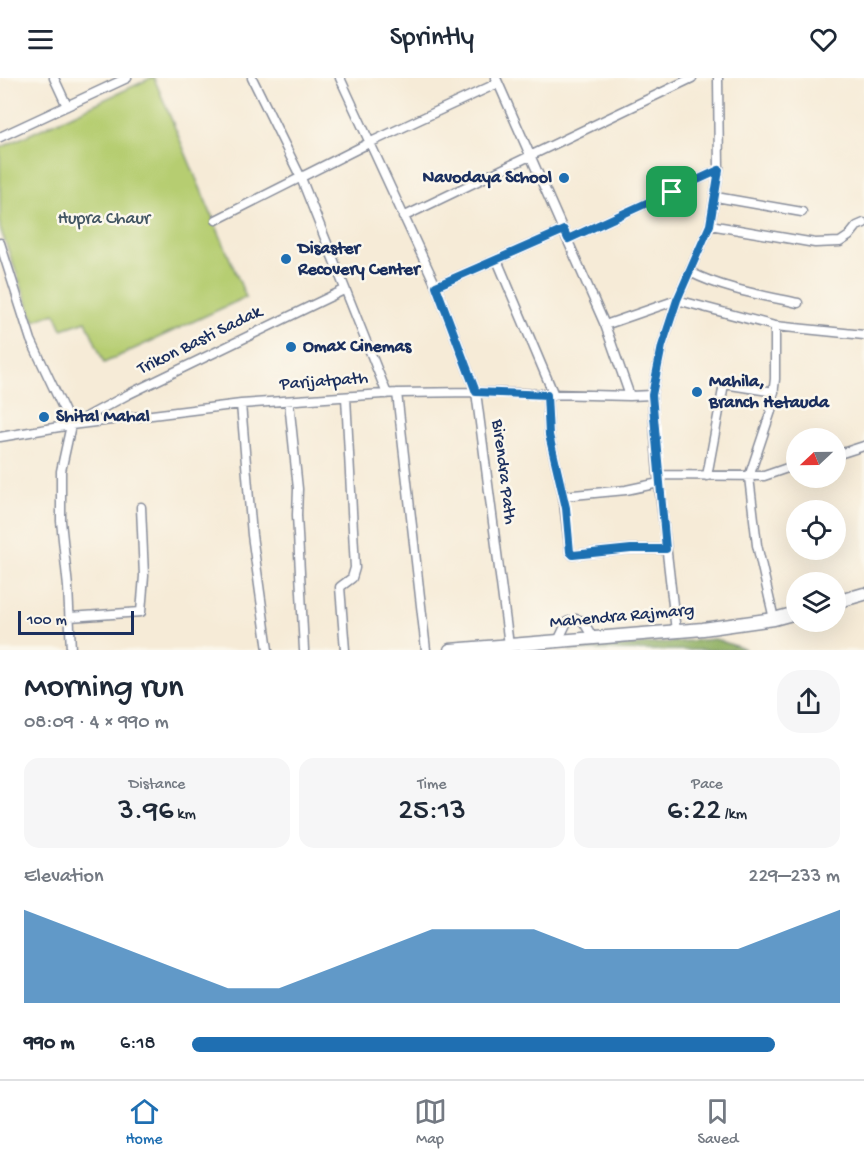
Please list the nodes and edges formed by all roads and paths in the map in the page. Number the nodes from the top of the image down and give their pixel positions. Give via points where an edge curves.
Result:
1 (54, 78) edge
2 (127, 78) edge
3 (252, 78) edge
4 (340, 78) edge
5 (692, 78) edge
6 (718, 78) edge
7 (496, 80) edge
8 (67, 106) junction
9 (0, 136) edge
10 (369, 143) junction
11 (530, 155) junction
12 (719, 170) junction
13 (301, 177) junction
14 (716, 197) junction
15 (802, 212) dead end
16 (403, 217) junction
17 (216, 220) dead end
18 (864, 223) edge
19 (710, 225) junction
20 (564, 230) junction
21 (568, 239) junction
22 (0, 243) edge
23 (498, 260) junction
24 (690, 272) junction
25 (4, 278) edge
26 (436, 286) junction
27 (344, 290) junction
28 (677, 300) junction
29 (798, 303) dead end
30 (605, 324) junction
31 (775, 326) junction
32 (864, 335) edge
33 (476, 392) junction
34 (774, 392) junction
35 (397, 393) junction
36 (387, 394) junction
37 (551, 395) junction
38 (652, 395) junction
39 (630, 396) junction
40 (346, 397) junction
41 (289, 402) junction
42 (241, 405) junction
43 (71, 425) junction
44 (0, 437) edge
45 (864, 446) edge
46 (846, 452) edge
47 (786, 468) edge
48 (706, 476) junction
49 (749, 477) junction
50 (658, 479) junction
51 (563, 496) junction
52 (141, 507) dead end
53 (666, 549) junction
54 (864, 594) edge
55 (846, 599) edge
56 (786, 616) edge
57 (70, 617) junction
58 (774, 619) junction
59 (676, 631) junction
60 (593, 638) junction
61 (558, 641) junction
62 (509, 645) junction
63 (71, 650) edge
64 (268, 650) edge
65 (304, 650) edge
66 (345, 650) edge
67 (426, 650) edge
68 (450, 650) edge

1 - 8 street
2 - 8 street
3 - 13 street
4 - 10 street, Birendra Path
5 - 11 street
6 - 12 street
7 - 10 street
7 - 11 street
8 - 9 street
10 - 13 street
10 - 16 street, Birendra Path
11 - 16 street
11 - 20 street
12 - 14 street
12 - 21 street
13 - 17 street
13 - 27 street
14 - 15 street
14 - 19 street
16 - 26 street, Birendra Path
18 - 19 street via 840,242 815,243
19 - 24 street
20 - 21 street
20 - 23 street
21 - 30 street
22 - 25 street via 8,268
23 - 26 street
23 - 37 street
24 - 28 street
24 - 29 street via 709,282
25 - 43 street
26 - 33 street, Birendra Path
27 - 36 street
27 - 43 street, Trikon Basti Sadak
28 - 30 street
28 - 31 street
28 - 38 street
30 - 39 street
31 - 32 street
31 - 34 street
33 - 35 street, Parijatpath
33 - 37 street, Parijatpath
33 - 62 street, Birendra Path
34 - 48 street via 724,384
34 - 49 street
35 - 36 street, Parijatpath
35 - 67 street
36 - 40 street, Parijatpath
37 - 39 street, Parijatpath
37 - 51 street via 549,435
38 - 39 street, Parijatpath
38 - 50 street
40 - 41 street, Parijatpath
40 - 66 street via 355,568 352,578 340,588
41 - 42 street, Parijatpath
41 - 65 street via 298,489
42 - 43 street, Parijatpath
42 - 64 street via 252,534
43 - 44 street, Parijatpath
43 - 57 street via 61,471 61,521
45 - 46 street
47 - 49 street
48 - 49 street
48 - 50 street
49 - 58 street via 757,545
50 - 51 street via 626,490
50 - 53 street
51 - 53 street via 573,555
52 - 57 street via 141,612
53 - 59 street
54 - 55 highway
56 - 58 highway, Mahendra Rajmarg
57 - 63 street
58 - 59 highway, Mahendra Rajmarg
59 - 60 highway, Mahendra Rajmarg
60 - 61 highway, Mahendra Rajmarg
60 - 61 street via 583,621 576,619 567,622
61 - 62 highway, Mahendra Rajmarg
62 - 68 highway, Mahendra Rajmarg

